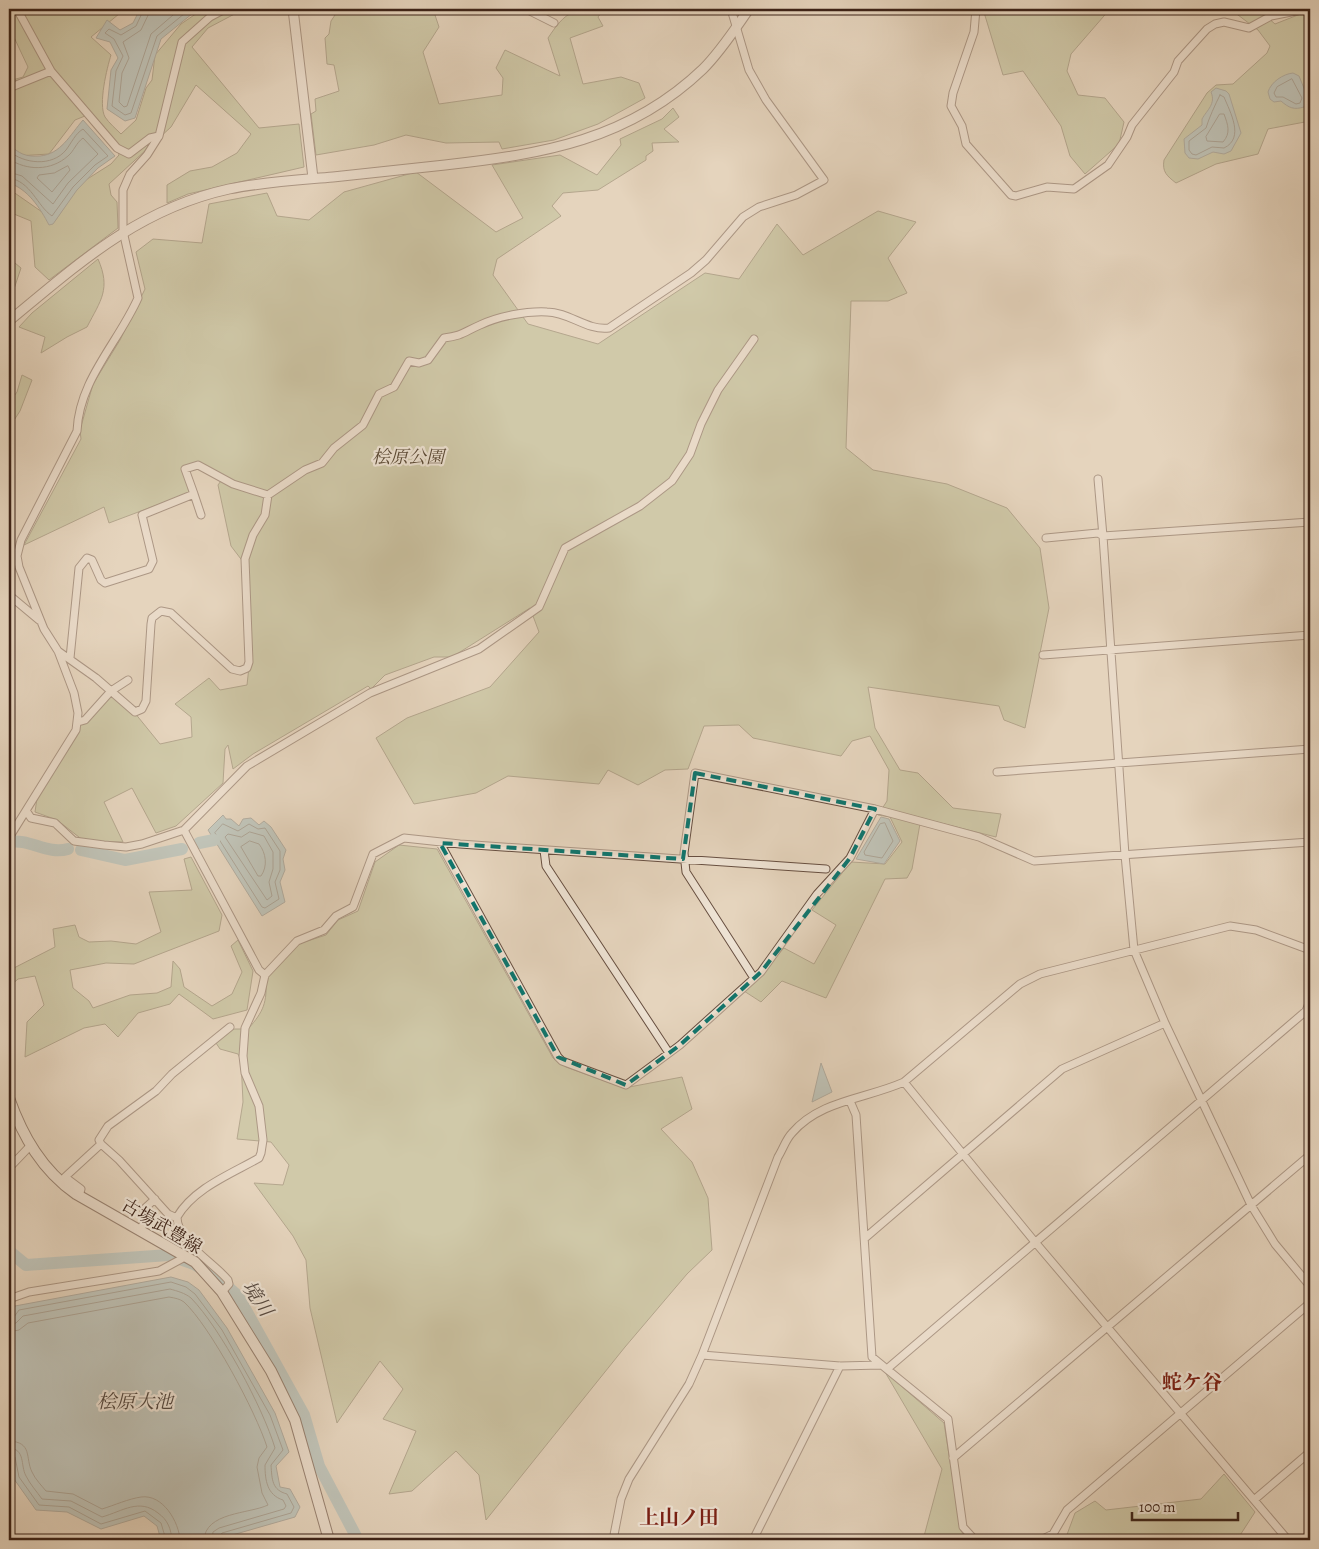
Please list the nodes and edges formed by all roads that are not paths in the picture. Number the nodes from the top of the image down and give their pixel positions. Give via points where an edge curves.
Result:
1 (17, 9) edge
2 (225, 9) edge
3 (293, 9) edge
4 (526, 9) edge
5 (731, 9) edge
6 (749, 9) edge
7 (976, 9) edge
8 (1306, 9) edge
9 (554, 23) dead end
10 (737, 26) junction
11 (51, 71) junction
12 (9, 88) edge
13 (160, 136) junction
14 (313, 178) junction
15 (123, 231) junction
16 (9, 321) edge
17 (754, 339) dead end
18 (1098, 479) dead end
19 (194, 494) junction
20 (268, 495) junction
21 (201, 515) dead end
22 (1310, 522) edge
23 (1103, 536) junction
24 (1046, 538) dead end
25 (9, 595) edge
26 (41, 622) junction
27 (1310, 636) edge
28 (1110, 650) junction
29 (58, 651) junction
30 (1043, 654) dead end
31 (70, 660) junction
32 (68, 678) junction
33 (128, 680) dead end
34 (112, 691) junction
35 (78, 722) junction
36 (1310, 749) edge
37 (1118, 763) junction
38 (997, 772) dead end
39 (875, 809) junction
40 (27, 812) junction
41 (184, 830) junction
42 (9, 834) edge
43 (1310, 842) edge
44 (440, 843) junction
45 (544, 850) junction
46 (1125, 855) junction
47 (685, 859) junction
48 (826, 869) dead end
49 (1134, 950) junction
50 (1310, 950) edge
51 (265, 975) junction
52 (754, 978) junction
53 (1310, 1001) edge
54 (1165, 1023) junction
55 (230, 1027) dead end
56 (669, 1053) junction
57 (904, 1082) junction
58 (9, 1098) edge
59 (1201, 1099) junction
60 (850, 1101) junction
61 (101, 1144) junction
62 (31, 1145) junction
63 (962, 1155) junction
64 (1310, 1155) edge
65 (9, 1168) edge
66 (79, 1196) junction
67 (155, 1199) junction
68 (1251, 1205) junction
69 (177, 1218) junction
70 (140, 1231) junction
71 (865, 1238) junction
72 (1034, 1242) junction
73 (185, 1257) junction
74 (1310, 1286) edge
75 (222, 1292) junction
76 (9, 1299) edge
77 (1310, 1303) edge
78 (1108, 1327) junction
79 (702, 1355) junction
80 (840, 1366) junction
81 (884, 1367) junction
82 (1181, 1415) junction
83 (1310, 1452) edge
84 (954, 1458) junction
85 (1254, 1500) junction
86 (329, 1540) edge
87 (613, 1540) edge
88 (753, 1540) edge
89 (974, 1540) edge
90 (1041, 1540) edge
91 (1288, 1540) edge

1 - 11 street
2 - 13 street via 210,17 182,42
3 - 14 street
4 - 9 street
5 - 10 street
6 - 10 street
7 - 8 street via 974,32 951,106 962,126 966,144 1011,195 1016,196 1047,187 1074,189 1108,165 1132,125 1174,72 1178,61 1207,29 1224,22 1249,28 1271,16
10 - 14 street via 704,68 663,100 621,125 585,140 516,157
10 - 20 street via 750,70 766,100 824,180 743,217 691,273 609,328 599,329 549,312 506,317 481,324 460,336 444,338 428,360 406,363 394,387 379,394 363,425 334,448 322,463 305,470
11 - 12 street
11 - 13 street via 120,151 129,154 150,138
13 - 15 street via 130,174 123,190
14 - 15 street via 229,189 157,214
15 - 16 street
15 - 26 street via 138,298 84,393 77,431 20,540 17,556
17 - 41 street via 718,390 690,454 672,481 640,506 565,548 539,607 479,649 370,693 247,766
18 - 23 street
19 - 20 street via 185,470 198,464 233,484
19 - 21 street
19 - 31 street via 142,515 153,561 149,569 105,583 92,560 87,558 80,564
20 - 34 street via 265,515 253,535 245,559 250,662 247,668 240,671 232,669 171,613 161,611 152,618 145,705 135,712
22 - 23 street
23 - 24 street via 1098,533
23 - 28 street
25 - 26 street
26 - 29 street
27 - 28 street
28 - 30 street
28 - 37 street
29 - 31 street
29 - 32 street
31 - 32 street
31 - 34 street
32 - 35 street via 77,704
33 - 34 street
34 - 35 street via 90,715
35 - 40 street
36 - 37 street
37 - 38 street
37 - 46 street
39 - 46 street via 979,837 1034,862
39 - 47 street via 694,773
39 - 52 street via 850,858
40 - 41 street via 31,818 55,823 74,841 104,845 126,847 142,844
40 - 42 street
41 - 51 street via 258,970
43 - 46 street
44 - 45 street
44 - 51 street via 404,838 373,854 353,906 336,916 319,934 297,941
44 - 56 street via 562,1061 626,1085
45 - 47 street
45 - 56 street via 546,866
46 - 49 street
47 - 48 street
47 - 52 street via 686,872 692,883
49 - 50 street via 1230,926 1256,930
49 - 54 street
49 - 57 street via 1041,973 1020,984
51 - 69 street via 246,1028 243,1056 245,1073 259,1106 263,1128 262,1154 212,1184 182,1209
52 - 56 street
53 - 59 street via 1306,1011
54 - 59 street
54 - 63 street via 1062,1069
55 - 61 street via 156,1091 108,1126 99,1140
57 - 60 street
57 - 63 street
58 - 62 main road, 古場武豊線
59 - 68 street
59 - 72 street
60 - 71 street via 856,1115
60 - 79 street via 827,1107 808,1117 790,1134 778,1156
61 - 66 street via 65,1177 81,1189
61 - 67 street
62 - 65 street
62 - 66 main road, 古場武豊線 via 42,1164 60,1183
63 - 71 street
63 - 72 street
64 - 68 street
66 - 70 main road, 古場武豊線
67 - 69 street via 168,1214
67 - 70 street via 144,1209 145,1220
68 - 74 street via 1275,1244
68 - 78 street
69 - 75 street via 198,1252 228,1280
70 - 73 main road, 古場武豊線
71 - 81 street via 872,1357
72 - 78 street
72 - 81 street
73 - 75 main road, 古場武豊線 via 195,1262
73 - 76 street via 159,1271 29,1292
75 - 86 main road, 古場武豊線 via 271,1371 295,1420
77 - 82 street
78 - 82 street
78 - 84 street
79 - 80 street
79 - 87 street via 689,1384 630,1479 621,1500
80 - 81 street
80 - 88 street
81 - 84 street via 948,1419
82 - 85 street
82 - 90 street via 1067,1510 1053,1534
83 - 85 street
84 - 89 street via 963,1527
85 - 91 street

